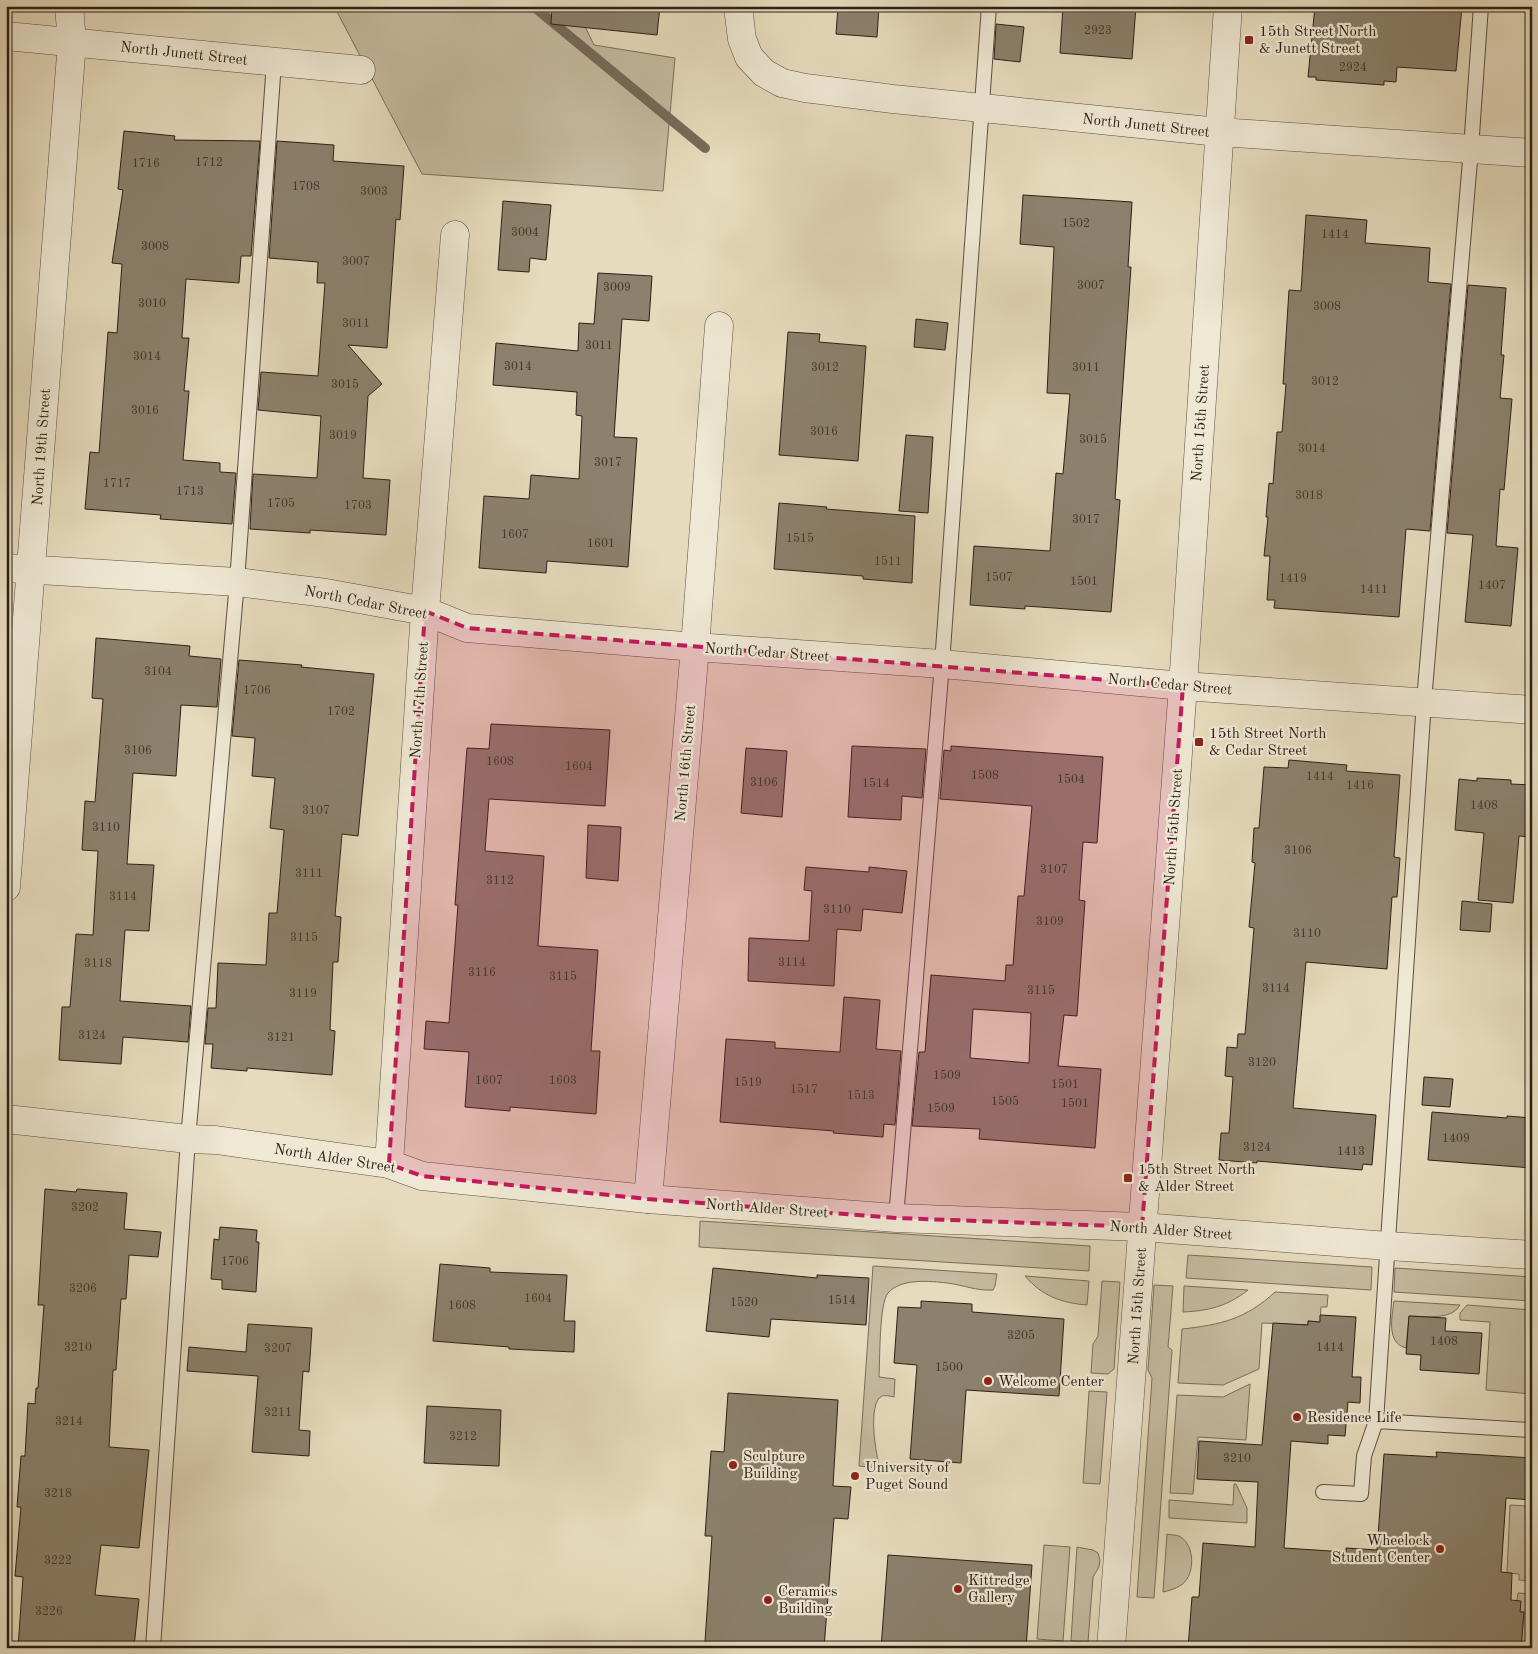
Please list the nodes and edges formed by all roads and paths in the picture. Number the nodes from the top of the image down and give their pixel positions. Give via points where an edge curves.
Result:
1 (69, 6) edge
2 (739, 6) edge
3 (989, 6) edge
4 (1228, 6) edge
5 (1481, 6) edge
6 (6, 36) edge
7 (72, 42) junction
8 (274, 62) junction
9 (361, 70) dead end
10 (982, 108) junction
11 (1219, 132) junction
12 (1471, 149) junction
13 (1532, 153) edge
14 (455, 235) dead end
15 (719, 326) dead end
16 (19, 569) edge
17 (237, 582) junction
18 (425, 612) junction
19 (695, 647) junction
20 (942, 664) junction
21 (1184, 686) junction
22 (1424, 701) junction
23 (1532, 710) edge
24 (6, 887) edge
25 (6, 1119) edge
26 (188, 1139) junction
27 (388, 1164) junction
28 (648, 1199) junction
29 (896, 1218) junction
30 (1142, 1227) junction
31 (1388, 1246) junction
32 (1532, 1255) edge
33 (1376, 1422) junction
34 (1532, 1430) edge
35 (1323, 1492) dead end
36 (153, 1648) edge
37 (1111, 1648) edge

1 - 7 street, North 19th Street
2 - 10 street, North Junett Street via 742,39 749,57 764,73 782,82 805,88
3 - 10 lane
4 - 11 street, North 15th Street
5 - 12 lane
6 - 7 street, North Junett Street
7 - 8 street, North Junett Street
7 - 16 street, North 19th Street
8 - 9 street, North Junett Street
8 - 17 lane
10 - 11 street, North Junett Street
10 - 20 lane
11 - 12 street, North Junett Street
11 - 21 street, North 15th Street
12 - 13 street, North Junett Street
12 - 22 lane
14 - 18 street, North 17th Street
15 - 19 street, North 16th Street
16 - 17 street, North Cedar Street
16 - 24 street, North 19th Street
17 - 18 street, North Cedar Street via 326,593
17 - 26 lane
18 - 19 street, North Cedar Street via 467,628
18 - 27 street, North 17th Street
19 - 20 street, North Cedar Street
19 - 28 street, North 16th Street
20 - 21 street, North Cedar Street
20 - 29 lane
21 - 22 street, North Cedar Street
21 - 30 street, North 15th Street
22 - 23 street, North Cedar Street
22 - 31 lane
25 - 26 street, North Alder Street
26 - 27 street, North Alder Street
26 - 36 lane
27 - 28 street, North Alder Street via 422,1176
28 - 29 street, North Alder Street
29 - 30 street, North Alder Street
30 - 31 street, North Alder Street
30 - 37 street, North 15th Street
31 - 32 street, North Alder Street
31 - 33 lane
33 - 34 lane
33 - 35 lane via 1364,1456 1361,1494

